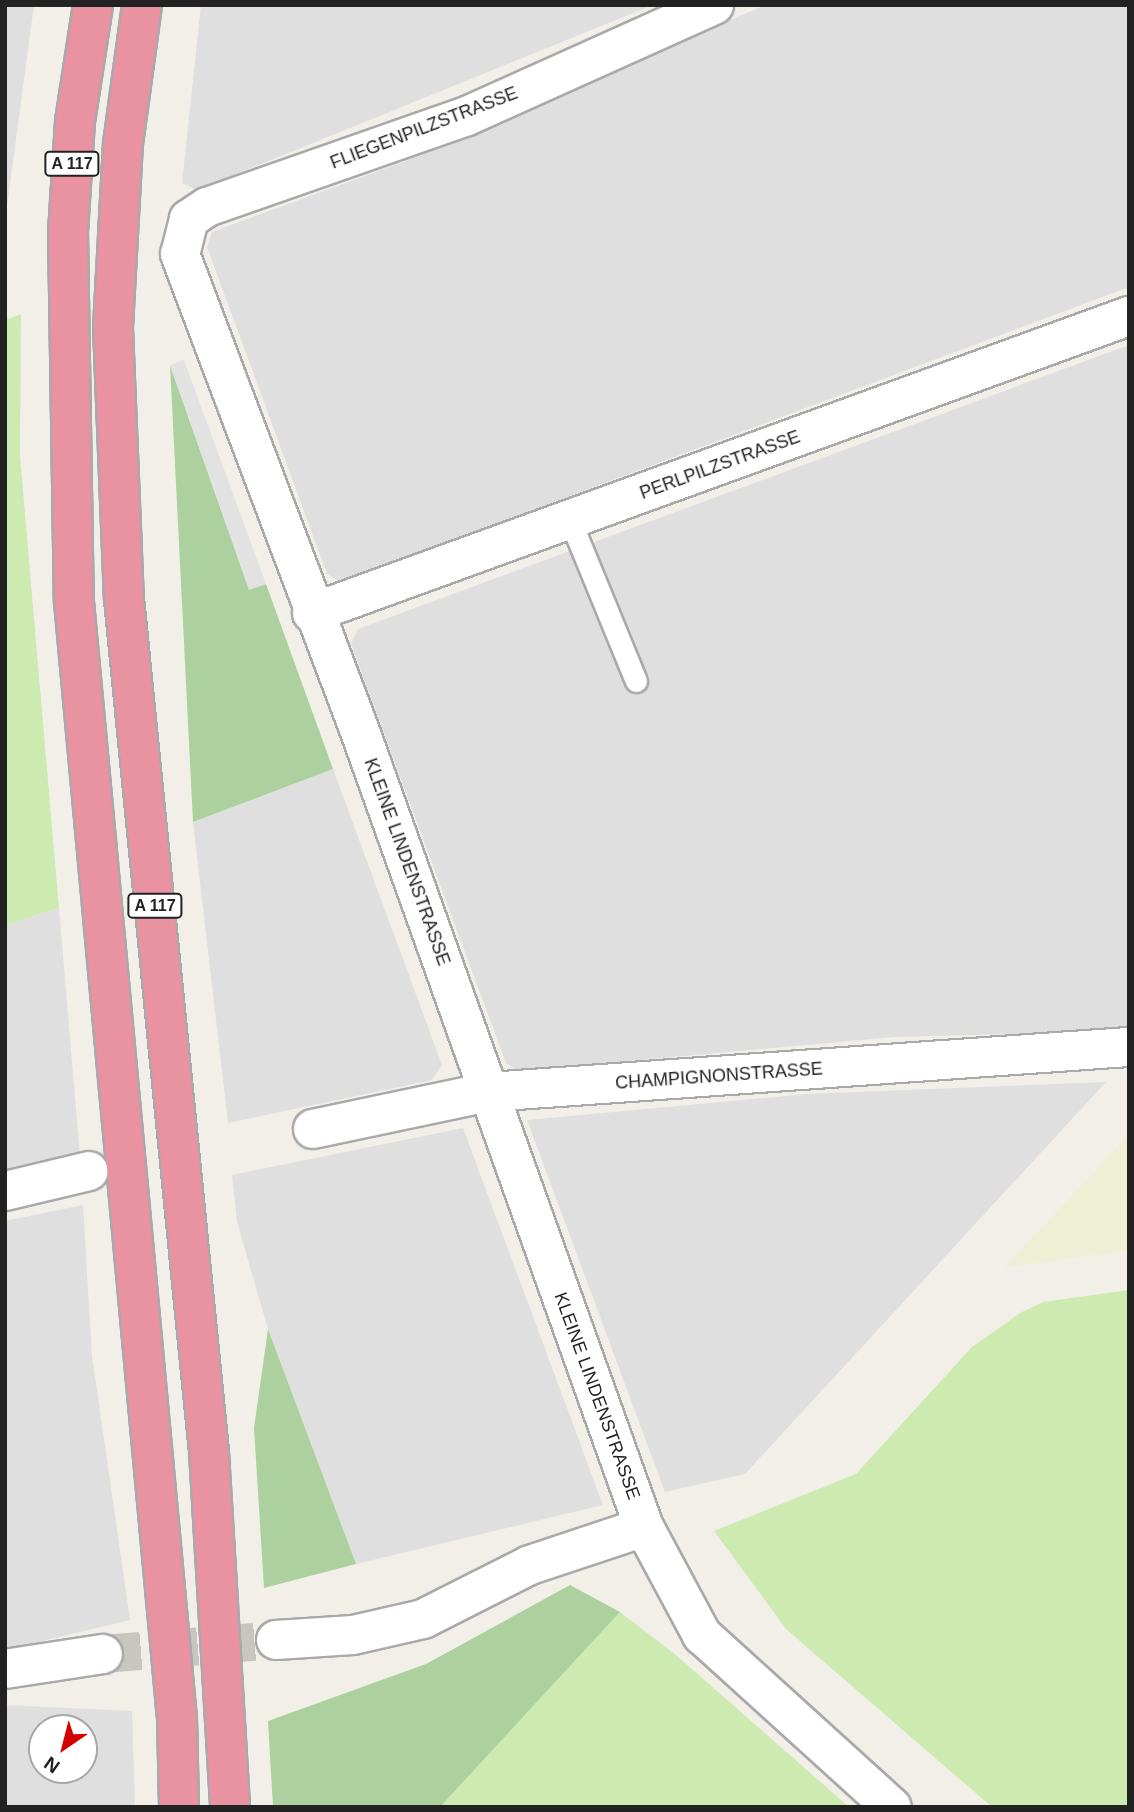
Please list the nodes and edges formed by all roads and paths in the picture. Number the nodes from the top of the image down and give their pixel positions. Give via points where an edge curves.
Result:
1 (93, 5) edge
2 (142, 5) edge
3 (714, 5) edge
4 (206, 207) joint
5 (1129, 316) edge
6 (570, 520) junction
7 (312, 613) junction
8 (636, 681) dead end
9 (1129, 1047) edge
10 (488, 1092) junction
11 (313, 1129) dead end
12 (89, 1171) dead end
13 (5, 1191) edge
14 (644, 1527) junction
15 (276, 1640) tunnel mouth
16 (103, 1654) tunnel mouth
17 (5, 1669) edge
18 (179, 1807) edge
19 (230, 1807) edge
20 (892, 1807) edge

1 - 18 highway, A 117 via 75,121 68,231 74,602 168,1608
2 - 19 highway, A 117 via 123,143 113,328 124,598 209,1452
3 - 4 street, FLIEGENPILZSTRASSE via 467,116
4 - 7 street, KLEINE LINDENSTRASSE via 189,219 183,234 185,281
5 - 6 street, PERLPILZSTRASSE
6 - 7 street, PERLPILZSTRASSE
6 - 8 lane
7 - 10 street, KLEINE LINDENSTRASSE
9 - 10 street, CHAMPIGNONSTRASSE
10 - 11 street, CHAMPIGNONSTRASSE
10 - 14 street, KLEINE LINDENSTRASSE
12 - 13 street
14 - 15 street via 530,1565 423,1619 353,1635
14 - 20 street, KLEINE LINDENSTRASSE via 702,1635
16 - 17 street

